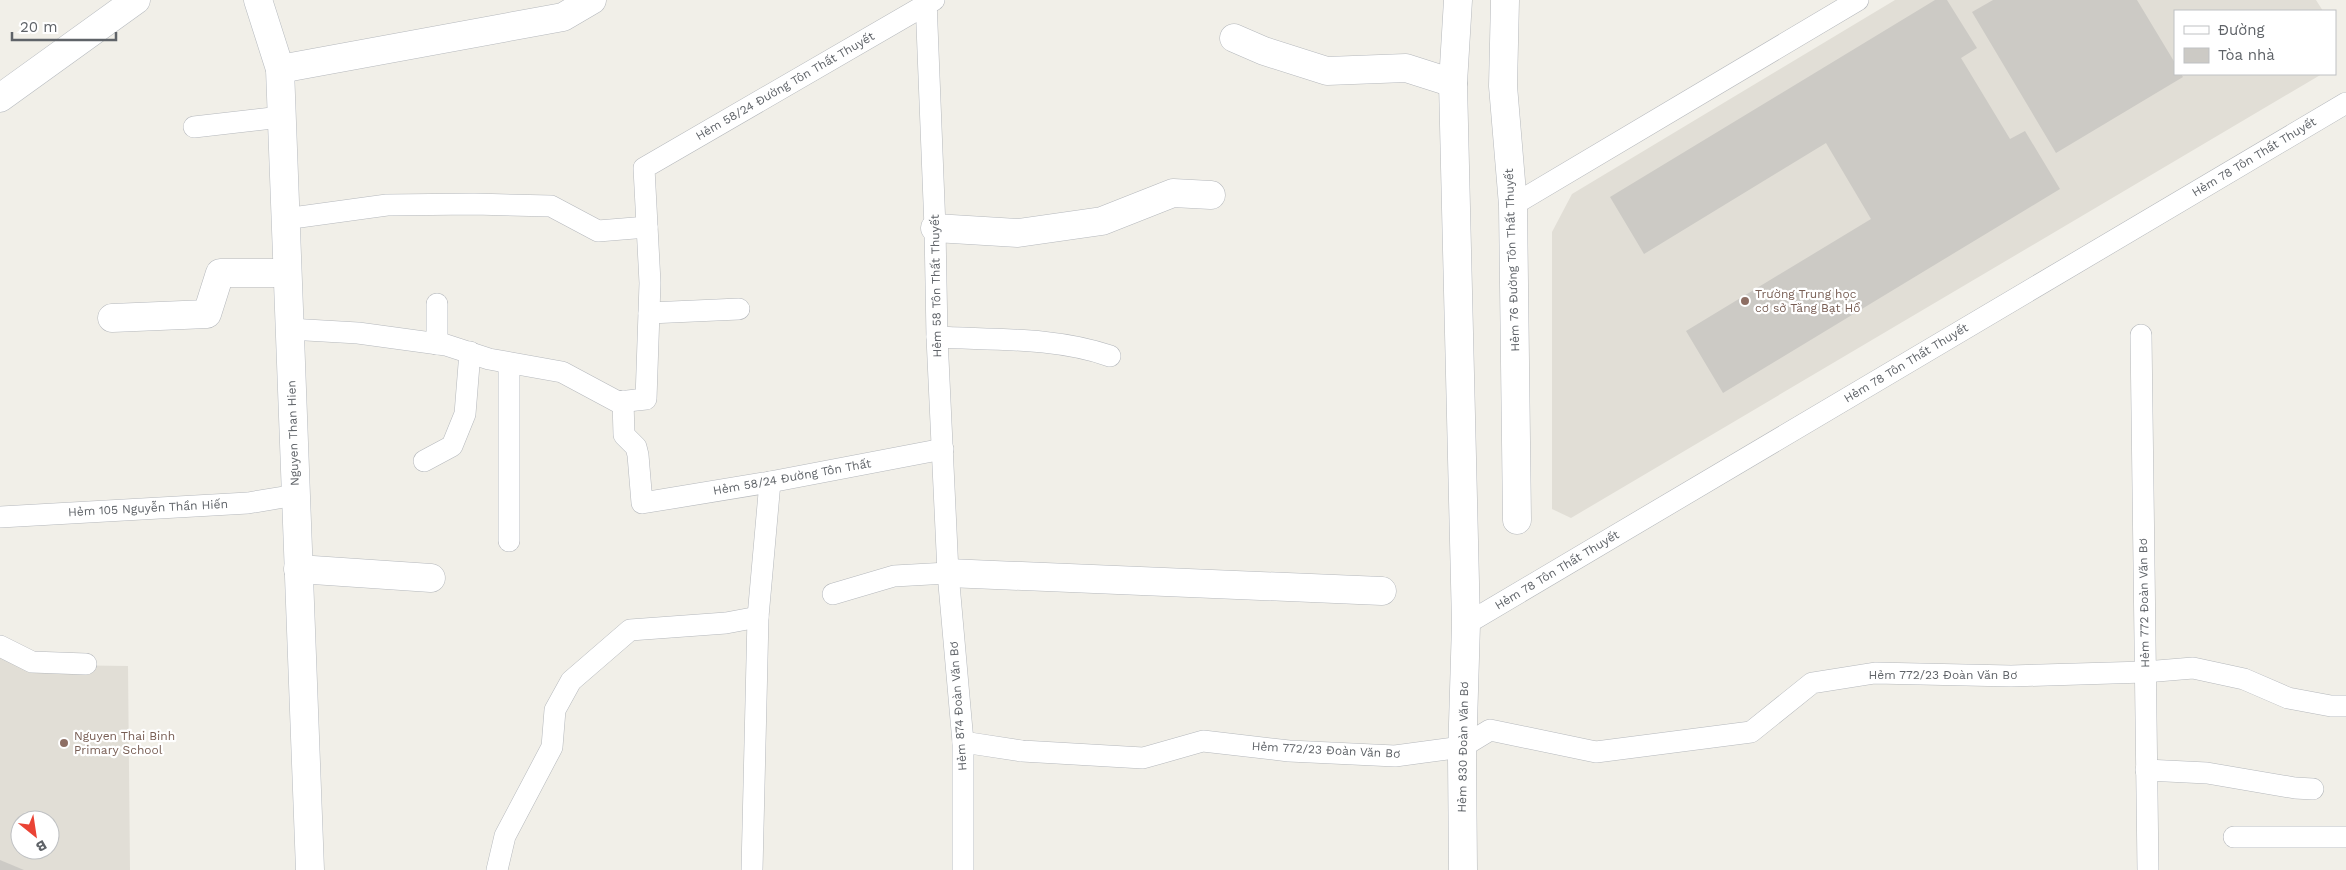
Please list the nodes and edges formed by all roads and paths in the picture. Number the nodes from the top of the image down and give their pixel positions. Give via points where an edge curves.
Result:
1 (136, 0) edge
2 (258, 0) edge
3 (592, 0) edge
4 (1458, 0) edge
5 (1505, 0) edge
6 (1858, 0) edge
7 (929, 1) edge
8 (1234, 38) dead end
9 (280, 69) junction
10 (1453, 83) junction
11 (0, 98) edge
12 (2346, 103) edge
13 (281, 117) junction
14 (194, 127) dead end
15 (1211, 195) dead end
16 (1513, 205) junction
17 (285, 218) junction
18 (647, 228) junction
19 (935, 228) junction
20 (286, 273) junction
21 (437, 304) dead end
22 (739, 309) dead end
23 (649, 313) junction
24 (112, 318) dead end
25 (289, 330) junction
26 (2141, 335) dead end
27 (937, 337) junction
28 (436, 344) junction
29 (470, 352) junction
30 (1110, 356) dead end
31 (509, 363) junction
32 (623, 401) junction
33 (943, 449) junction
34 (424, 461) dead end
35 (770, 482) junction
36 (296, 495) junction
37 (0, 517) edge
38 (1517, 520) dead end
39 (509, 541) dead end
40 (298, 569) junction
41 (948, 573) junction
42 (431, 578) dead end
43 (1382, 591) dead end
44 (833, 594) dead end
45 (758, 617) junction
46 (1466, 624) junction
47 (0, 646) edge
48 (86, 664) dead end
49 (2145, 672) junction
50 (2346, 706) edge
51 (963, 742) junction
52 (1462, 747) junction
53 (2146, 770) junction
54 (2313, 789) dead end
55 (2234, 837) dead end
56 (2346, 837) edge
57 (310, 870) edge
58 (498, 870) edge
59 (752, 870) edge
60 (963, 870) edge
61 (1463, 870) edge
62 (2148, 870) edge

1 - 11 street
2 - 9 street, Nguyen Than Hien
3 - 9 street via 563,17
4 - 10 street, Hẻm 830 Đoàn Văn Bơ
5 - 16 street, Hẻm 76 Đường Tôn Thất Thuyết via 1503,86
6 - 16 lane
7 - 18 lane, Hẻm 58/24 Đường Tôn Thất Thuyết via 644,168
7 - 19 lane, Hẻm 58 Tôn Thất Thuyết
8 - 10 street via 1327,71 1406,68
9 - 13 street, Nguyen Than Hien
10 - 46 street, Hẻm 830 Đoàn Văn Bơ
12 - 46 lane, Hẻm 78 Tôn Thất Thuyết
13 - 14 lane
13 - 17 street, Nguyen Than Hien
15 - 19 street via 1173,193 1102,221 1018,233
16 - 38 street, Hẻm 76 Đường Tôn Thất Thuyết
17 - 18 lane via 387,205 550,206 598,232
17 - 20 street, Nguyen Than Hien
18 - 23 lane
19 - 27 lane, Hẻm 58 Tôn Thất Thuyết
20 - 24 street via 220,273 207,314
20 - 25 street, Nguyen Than Hien
21 - 28 lane
22 - 23 lane
23 - 32 lane via 646,399
25 - 28 lane via 358,333
25 - 36 street, Nguyen Than Hien
26 - 49 lane, Hẻm 772 Đoàn Văn Bơ
27 - 30 lane via 1077,346
27 - 33 lane, Hẻm 58 Tôn Thất Thuyết
28 - 29 lane
29 - 31 lane
29 - 34 lane via 465,414 452,446
31 - 32 lane via 562,372 618,402
31 - 39 lane
32 - 35 lane, Hẻm 58/24 Đường Tôn Thất via 624,434 636,447 642,503
33 - 35 lane, Hẻm 58/24 Đường Tôn Thất
33 - 41 lane, Hẻm 58 Tôn Thất Thuyết
35 - 45 lane
36 - 37 lane, Hẻm 105 Nguyễn Thần Hiến via 248,503
36 - 40 street, Nguyen Than Hien
40 - 42 street
40 - 57 street, Nguyen Than Hien
41 - 43 street
41 - 44 lane via 894,576
41 - 51 lane, Hẻm 874 Đoàn Văn Bơ
45 - 58 lane via 716,624 630,630 571,681 555,710 552,747 505,836
45 - 59 lane
46 - 52 street, Hẻm 830 Đoàn Văn Bơ
47 - 48 lane via 32,662
49 - 50 lane, Hẻm 772/23 Đoàn Văn Bơ via 2193,668 2244,679 2288,698
49 - 52 lane, Hẻm 772/23 Đoàn Văn Bơ via 2011,676 1875,673 1812,683 1751,732 1596,752 1490,730
49 - 53 lane, Hẻm 772 Đoàn Văn Bơ
51 - 52 lane, Hẻm 772/23 Đoàn Văn Bơ via 1031,751 1143,758 1203,741 1395,756
51 - 60 lane, Hẻm 874 Đoàn Văn Bơ
52 - 61 street, Hẻm 830 Đoàn Văn Bơ
53 - 54 lane via 2207,773
53 - 62 lane, Hẻm 772 Đoàn Văn Bơ
55 - 56 lane

